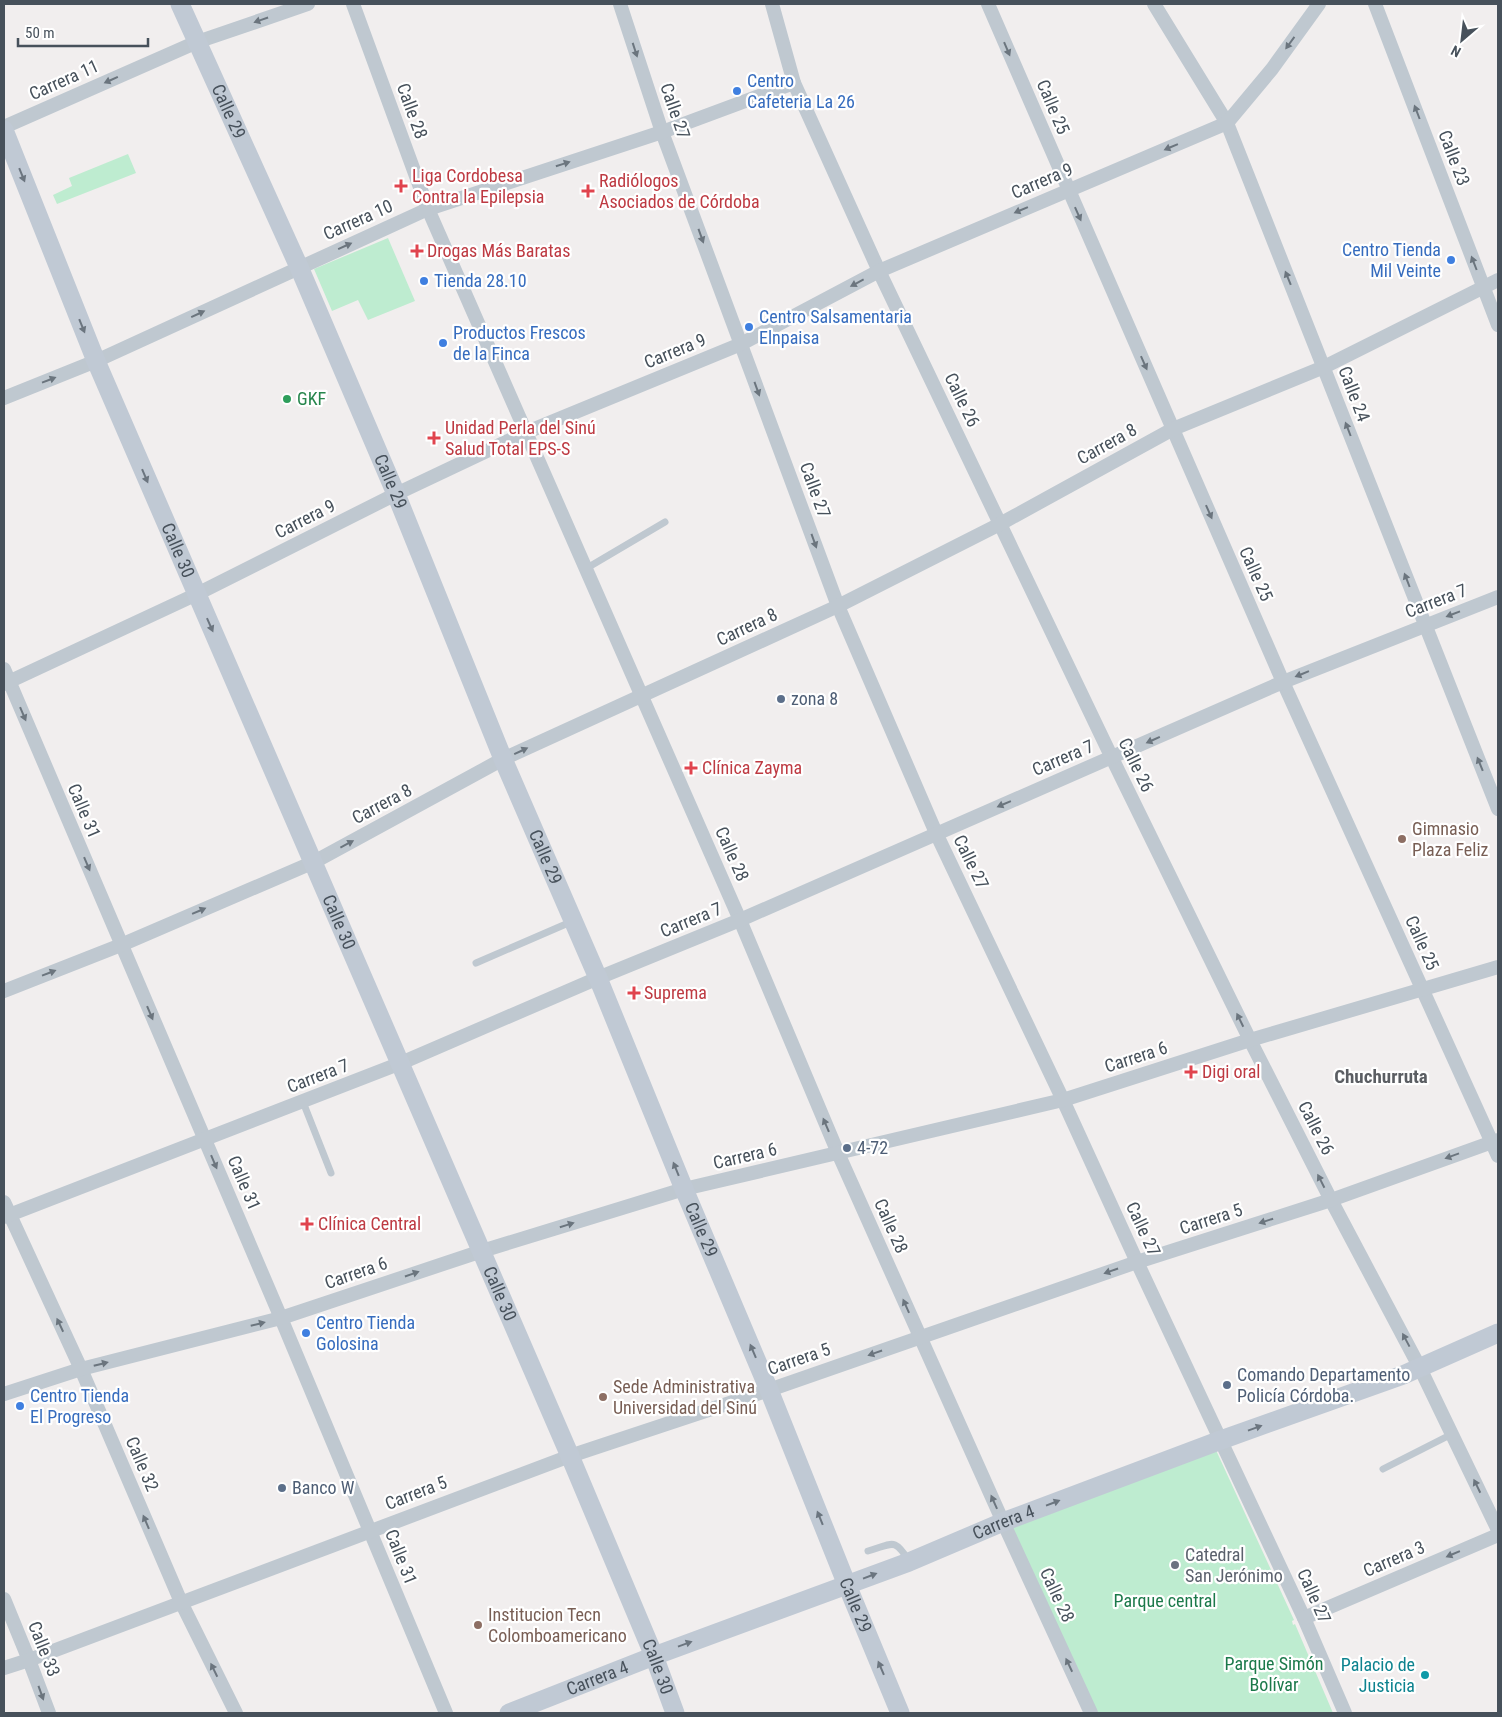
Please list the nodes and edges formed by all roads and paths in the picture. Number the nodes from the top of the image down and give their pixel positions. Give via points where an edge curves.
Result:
1 (180, 4) edge
2 (308, 4) edge
3 (353, 4) edge
4 (620, 4) edge
5 (772, 4) edge
6 (988, 4) edge
7 (1154, 4) edge
8 (1318, 4) edge
9 (1376, 4) edge
10 (197, 42) junction
11 (794, 83) junction
12 (1227, 123) junction
13 (4, 128) edge
14 (662, 132) junction
15 (1068, 190) junction
16 (428, 209) junction
17 (299, 267) junction
18 (879, 271) junction
19 (1498, 280) edge
20 (1483, 287) junction
21 (1498, 325) edge
22 (741, 344) junction
23 (96, 361) junction
24 (1324, 367) junction
25 (4, 398) edge
26 (1173, 429) junction
27 (527, 432) junction
28 (396, 494) junction
29 (665, 522) dead end
30 (1000, 524) junction
31 (586, 568) junction
32 (197, 594) junction
33 (1498, 597) edge
34 (838, 606) junction
35 (1425, 625) junction
36 (5, 678) edge
37 (1283, 682) junction
38 (641, 696) junction
39 (1112, 758) junction
40 (504, 759) junction
41 (1498, 809) edge
42 (936, 833) junction
43 (314, 862) junction
44 (740, 920) junction
45 (573, 921) junction
46 (122, 945) junction
47 (476, 963) dead end
48 (1498, 967) edge
49 (598, 978) junction
50 (1422, 988) junction
51 (4, 991) edge
52 (1250, 1040) junction
53 (401, 1063) junction
54 (1063, 1100) junction
55 (303, 1102) junction
56 (205, 1140) junction
57 (1495, 1141) edge
58 (838, 1153) junction
59 (1498, 1156) edge
60 (331, 1173) dead end
61 (684, 1190) junction
62 (1331, 1200) junction
63 (6, 1211) edge
64 (482, 1251) junction
65 (1137, 1262) junction
66 (281, 1318) junction
67 (1498, 1333) edge
68 (920, 1338) junction
69 (1420, 1368) junction
70 (81, 1369) junction
71 (769, 1390) junction
72 (4, 1394) edge
73 (1452, 1434) junction
74 (1221, 1440) junction
75 (570, 1456) junction
76 (1384, 1469) dead end
77 (1003, 1522) junction
78 (1498, 1530) edge
79 (370, 1531) junction
80 (1498, 1535) edge
81 (868, 1551) dead end
82 (909, 1562) junction
83 (847, 1585) junction
84 (4, 1599) edge
85 (180, 1602) junction
86 (1304, 1618) junction
87 (654, 1656) junction
88 (30, 1660) junction
89 (4, 1668) edge
90 (1087, 1712) edge
91 (49, 1713) edge
92 (236, 1713) edge
93 (446, 1713) edge
94 (509, 1713) edge
95 (675, 1713) edge
96 (900, 1713) edge
97 (1345, 1713) edge

1 - 10 street, Calle 29
2 -> 10 street, Carrera 11
3 - 16 street, Calle 28
4 -> 14 street, Calle 27
5 - 11 street, Calle 26
6 -> 15 street, Calle 25
7 - 12 street, Calle 24
8 -> 12 street, Carrera 9 via 1272,69
20 -> 9 street, Calle 23
10 -> 13 street, Carrera 11
10 - 17 street, Calle 29
11 - 14 street, Carrera 10
11 - 18 street, Calle 26
12 -> 15 street, Carrera 9
24 -> 12 street, Calle 24
13 -> 23 street, Calle 30
16 -> 14 street, Carrera 10
14 -> 22 street, Calle 27
15 -> 18 street, Carrera 9
15 -> 26 street, Calle 25
17 -> 16 street, Carrera 10
16 - 27 street, Calle 28
23 -> 17 street, Carrera 10
17 - 28 street, Calle 29
18 -> 22 street, Carrera 9
18 - 30 street, Calle 26
19 - 20 street, Carrera 8
20 - 21 street, Calle 23
20 - 24 street, Carrera 8
22 - 27 street, Carrera 9
22 -> 34 street, Calle 27
25 -> 23 street, Carrera 10
23 -> 32 street, Calle 30
24 - 26 street, Carrera 8
35 -> 24 street, Calle 24
26 - 30 street, Carrera 8
26 -> 37 street, Calle 25
27 - 28 street, Carrera 9
27 - 31 street, Calle 28
28 - 32 street, Carrera 9
28 - 40 street, Calle 29
29 - 31 lane
30 - 34 street, Carrera 8
30 - 39 street, Calle 26
31 - 38 street, Calle 28
32 - 36 street, Carrera 9
32 -> 43 street, Calle 30
33 -> 35 street, Carrera 7
34 - 38 street, Carrera 8
34 - 42 street, Calle 27
35 -> 37 street, Carrera 7
41 -> 35 street, Calle 24
36 -> 46 street, Calle 31
37 -> 39 street, Carrera 7
37 - 50 street, Calle 25
40 -> 38 street, Carrera 8
38 - 44 street, Calle 28
39 -> 42 street, Carrera 7
52 -> 39 street, Calle 26
43 -> 40 street, Carrera 8
40 - 45 street, Calle 29
42 - 44 street, Carrera 7
42 - 54 street, Calle 27
46 -> 43 street, Carrera 8
43 - 53 street, Calle 30
44 - 49 street, Carrera 7
58 -> 44 street, Calle 28
45 - 47 lane
45 - 49 street, Calle 29
51 -> 46 street, Carrera 8
46 -> 56 street, Calle 31
48 - 50 street, Carrera 6
49 - 53 street, Carrera 7
61 -> 49 street, Calle 29
50 - 52 street, Carrera 6
50 - 57 street, Calle 25
52 - 54 street, Carrera 6
62 -> 52 street, Calle 26
53 - 55 street, Carrera 7
53 - 64 street, Calle 30
54 - 58 street, Carrera 6
54 - 65 street, Calle 27
55 - 56 street, Carrera 7
55 - 60 lane
56 - 63 street, Carrera 7
56 -> 66 street, Calle 31
57 - 59 street, Calle 25
57 -> 62 street, Carrera 5
58 - 61 street, Carrera 6
68 -> 58 street, Calle 28
64 -> 61 street, Carrera 6
71 -> 61 street, Calle 29
62 -> 65 street, Carrera 5
69 -> 62 street, Calle 26
70 -> 63 street, Calle 32
66 -> 64 street, Carrera 6
64 - 75 street, Calle 30
65 -> 68 street, Carrera 5
65 - 74 street, Calle 27
70 -> 66 street, Carrera 6
66 - 79 street, Calle 31
67 - 69 street, Carrera 4
68 -> 71 street, Carrera 5
77 -> 68 street, Calle 28
69 - 73 street, Calle 26
74 -> 69 street, Carrera 4
70 - 72 street, Carrera 6
85 -> 70 street, Calle 32
71 - 75 street, Carrera 5
83 -> 71 street, Calle 29
73 - 76 lane
78 -> 73 street, Calle 26
77 -> 74 street, Carrera 4
74 - 86 street, Calle 27
75 - 79 street, Carrera 5
75 - 87 street, Calle 30
77 - 82 street, Carrera 4
90 -> 77 street, Calle 28
79 - 85 street, Carrera 5
79 - 93 street, Calle 31
80 -> 86 street, Carrera 3
81 - 82 lane via 893,1544 900,1546
83 -> 82 street, Carrera 4
87 -> 83 street, Carrera 4
96 -> 83 street, Calle 29
84 - 88 street, Calle 33
85 - 88 street, Carrera 5
92 -> 85 street, Calle 32
86 - 97 street, Calle 27
87 - 94 street, Carrera 4
87 - 95 street, Calle 30
88 - 89 street, Carrera 5
88 -> 91 street, Calle 33

